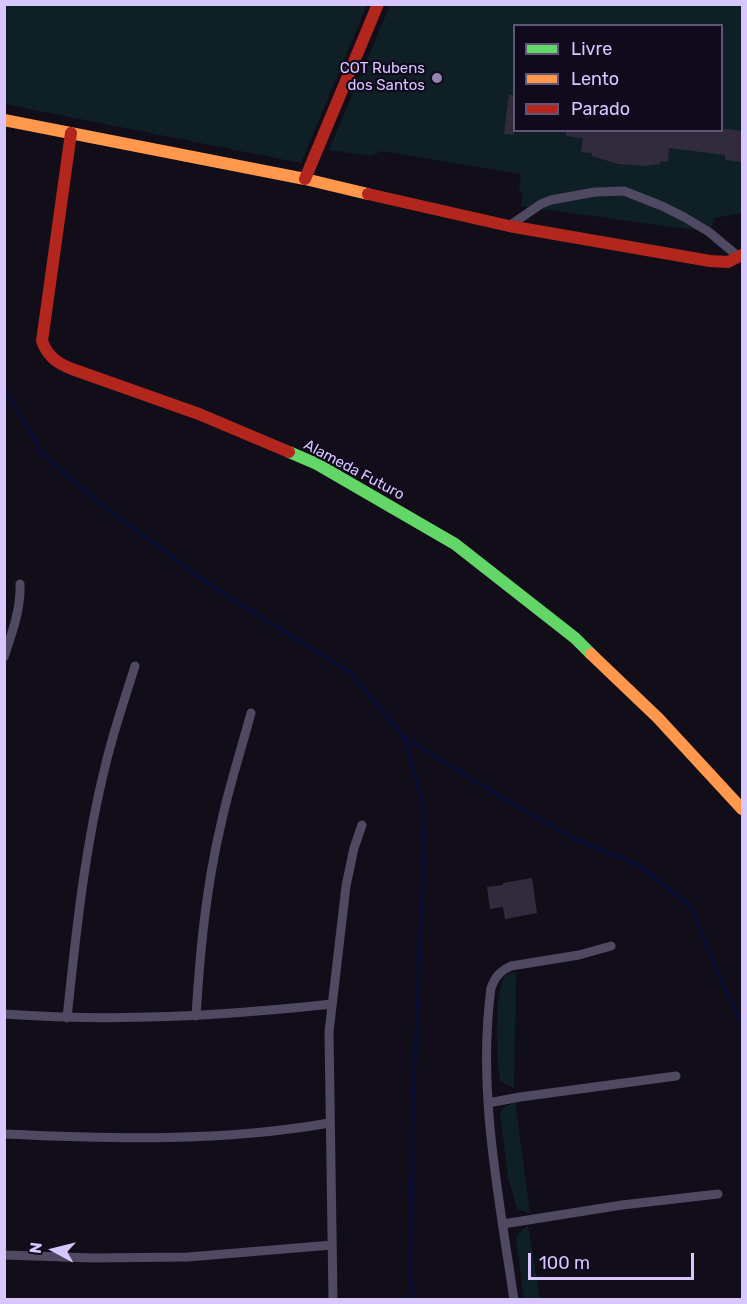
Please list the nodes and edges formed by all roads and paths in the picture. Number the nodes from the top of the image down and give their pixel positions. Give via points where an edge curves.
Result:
1 (378, 4) edge
2 (4, 120) edge
3 (71, 133) junction
4 (305, 179) junction
5 (509, 226) junction
6 (741, 256) edge
7 (20, 584) dead end
8 (4, 657) edge
9 (135, 666) dead end
10 (251, 713) dead end
11 (742, 809) edge
12 (362, 825) dead end
13 (611, 946) dead end
14 (332, 1004) junction
15 (4, 1014) edge
16 (196, 1016) junction
17 (67, 1018) junction
18 (676, 1076) dead end
19 (488, 1103) junction
20 (329, 1123) junction
21 (4, 1134) edge
22 (718, 1194) dead end
23 (503, 1224) junction
24 (332, 1245) junction
25 (4, 1255) edge
26 (333, 1299) edge
27 (514, 1299) edge

1 - 4 street
2 - 3 street
3 - 4 street
3 - 11 street, Alameda Futuro via 42,342 46,354 72,369 199,414 318,464 455,544 575,638 658,718
4 - 5 street
5 - 6 street via 710,261 728,262
5 - 6 street via 551,200 624,191 692,222
7 - 8 street
9 - 17 street via 94,819
10 - 16 street via 211,873
12 - 14 street via 346,886
13 - 19 street via 511,966 495,977 489,1002
14 - 16 street
14 - 20 street
15 - 17 street
16 - 17 street
18 - 19 street
19 - 23 street
20 - 21 street via 200,1137
20 - 24 street
22 - 23 street
23 - 27 street
24 - 25 street via 188,1257
24 - 26 street

